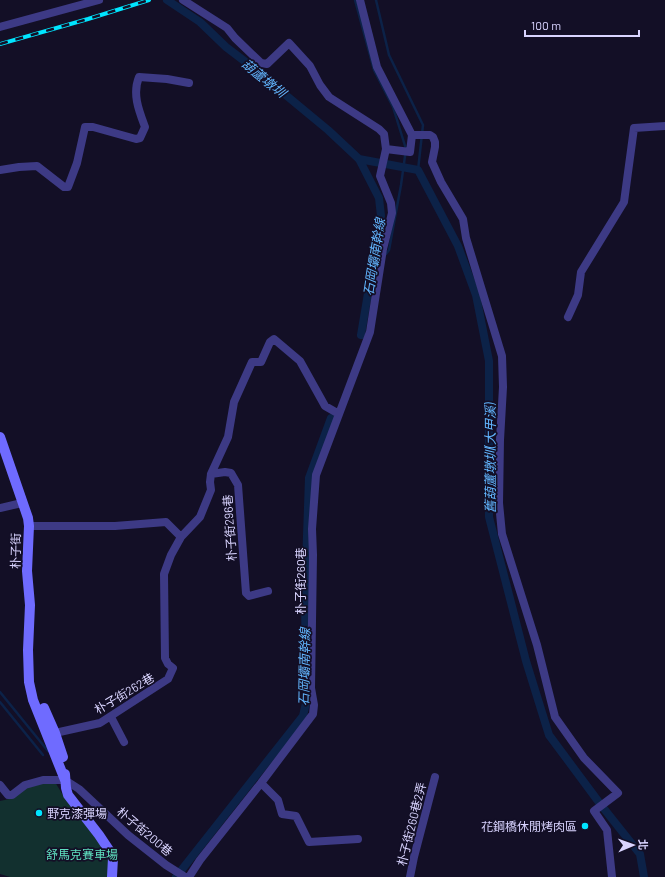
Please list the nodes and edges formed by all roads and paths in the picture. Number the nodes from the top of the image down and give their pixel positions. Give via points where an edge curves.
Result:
1 (99, 0) edge
2 (183, 0) edge
3 (360, 0) edge
4 (0, 27) edge
5 (189, 83) dead end
6 (665, 126) edge
7 (412, 135) junction
8 (386, 149) junction
9 (0, 170) edge
10 (568, 317) dead end
11 (339, 414) junction
12 (0, 437) edge
13 (211, 474) junction
14 (22, 503) junction
15 (0, 508) edge
16 (29, 526) junction
17 (181, 537) junction
18 (268, 591) dead end
19 (173, 668) joint
20 (28, 671) junction
21 (111, 717) junction
22 (55, 733) junction
23 (124, 742) dead end
24 (435, 777) dead end
25 (65, 780) junction
26 (261, 783) junction
27 (0, 785) edge
28 (358, 839) dead end
29 (112, 877) edge
30 (185, 877) edge
31 (189, 877) edge
32 (410, 877) edge
33 (612, 877) edge

1 - 4 street
2 - 8 street, 朴子街260巷 via 227,28 261,63 267,64 289,43 310,66 329,97 384,134
3 - 7 street via 377,66
5 - 9 street via 167,78 139,77 136,104 145,127 140,138 85,127 77,163 68,187 64,187 37,166
6 - 10 street via 634,128 624,202 581,272 578,295
7 - 8 street via 410,152
7 - 33 street via 430,135 436,142 432,162 463,219 466,238 502,356 499,503 502,534 537,645 555,717 584,758 618,793 594,811 607,830
8 - 11 street, 朴子街260巷 via 380,176 391,203 392,213 383,249 370,332
11 - 13 street via 325,406 300,361 274,339 270,342 261,362 252,362 234,402 228,437
11 - 26 street, 朴子街260巷 via 316,475 312,529 313,714
12 - 14 street, 朴子街
13 - 17 street, 朴子街296巷 via 211,490 200,518
13 - 18 street, 朴子街296巷 via 231,473 238,485 246,593 249,596
14 - 15 street
14 - 16 street, 朴子街
16 - 17 street via 115,526 166,522
16 - 20 street, 朴子街
17 - 19 street, 朴子街296巷 via 164,574 165,658
19 - 21 street, 朴子街262巷 via 168,679
20 - 22 street, 朴子街
20 - 25 street, 朴子街 via 33,700
21 - 22 street, 朴子街262巷 via 100,723
21 - 23 street
22 - 25 street, 朴子街 via 64,760
24 - 32 street, 朴子街260巷2弄
25 - 27 street via 42,780 25,784 12,795 8,795
25 - 29 street, 朴子街 via 68,795 113,858
25 - 30 street, 朴子街200巷 via 80,788 128,835
26 - 28 street via 278,800 282,814 296,816 308,842
26 - 31 street, 朴子街260巷

